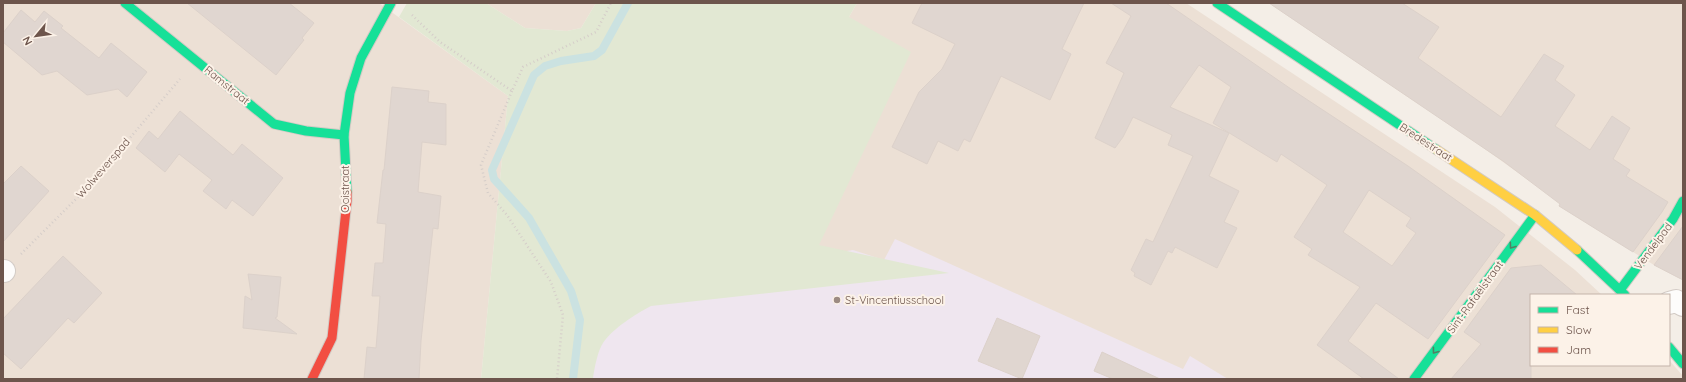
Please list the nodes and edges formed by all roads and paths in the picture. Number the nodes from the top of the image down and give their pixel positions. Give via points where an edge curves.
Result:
1 (124, 3) edge
2 (391, 3) edge
3 (611, 3) edge
4 (1217, 3) edge
5 (407, 11) dead end
6 (196, 60) junction
7 (512, 91) junction
8 (344, 135) junction
9 (1683, 201) edge
10 (1535, 215) junction
11 (4, 271) edge
12 (1622, 292) edge
13 (1670, 303) edge
14 (1683, 305) edge
15 (1670, 348) edge
16 (1683, 364) edge
17 (312, 379) edge
18 (557, 379) edge
19 (1414, 379) edge

1 - 6 street, Ramstraat
2 - 8 street, Ooistraat via 361,58 350,93
3 - 7 path via 596,32 523,67
4 - 10 street, Bredestraat
5 - 7 path via 440,42
6 - 8 street, Ramstraat via 274,124
6 - 11 path, Wolweverspad via 89,186
7 - 18 path via 481,165 488,193 508,215 551,282 563,315
8 - 17 street, Ooistraat via 347,201 332,338
9 - 12 street, Vendelpad
10 - 12 street, Bredestraat
10 -> 19 street, Sint-Rafaëlstraat
13 - 14 street via 1676,301
15 - 16 street

